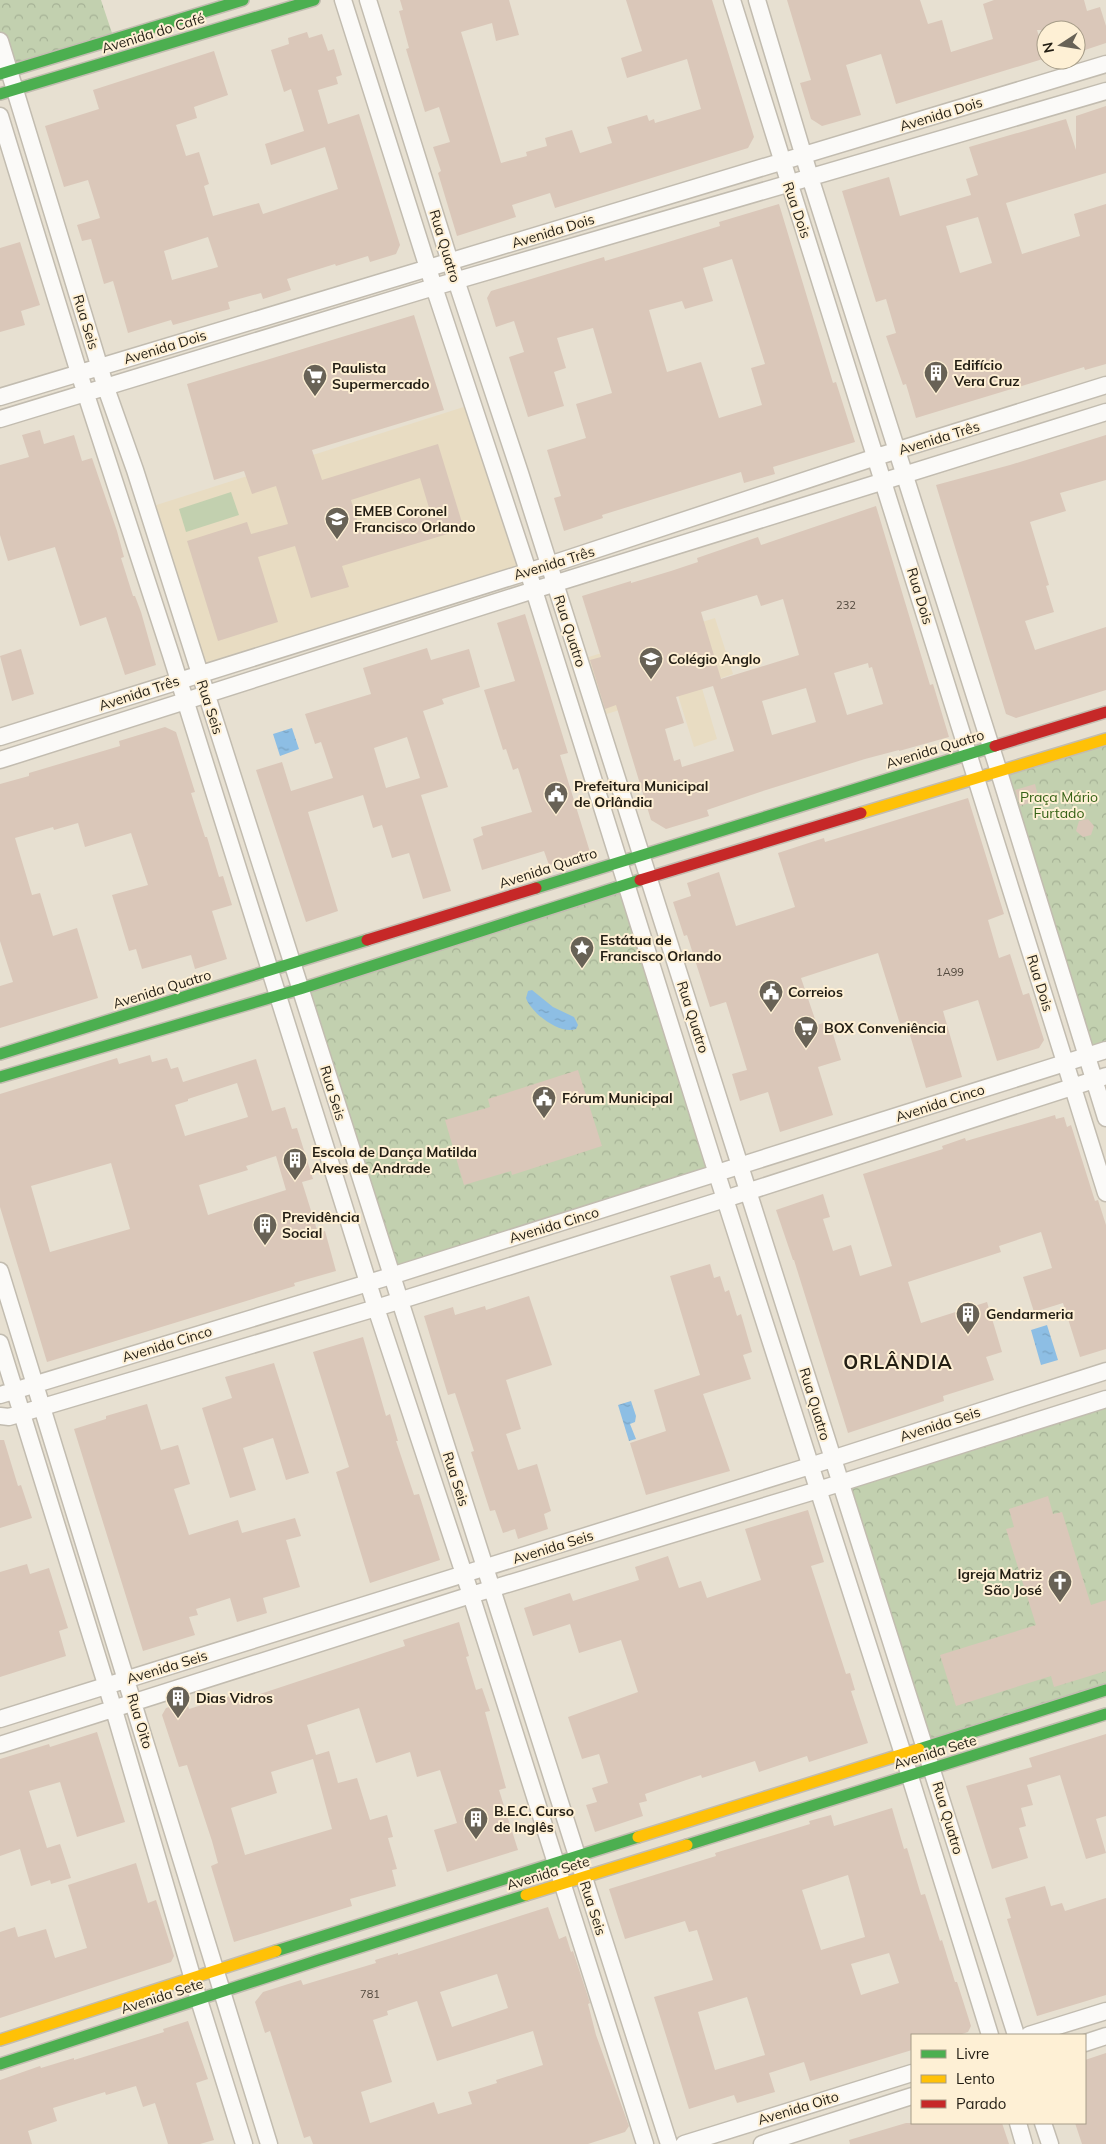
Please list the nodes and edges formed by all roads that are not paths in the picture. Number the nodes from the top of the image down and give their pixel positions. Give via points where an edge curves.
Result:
1 (243, 0) edge
2 (314, 0) edge
3 (343, 0) edge
4 (368, 0) edge
5 (732, 0) edge
6 (757, 0) edge
7 (0, 41) edge
8 (1106, 64) edge
9 (5, 73) edge
10 (7, 92) edge
11 (1106, 92) edge
12 (0, 116) edge
13 (803, 155) junction
14 (781, 161) junction
15 (810, 177) junction
16 (788, 184) junction
17 (450, 262) junction
18 (428, 268) junction
19 (456, 281) junction
20 (434, 288) junction
21 (100, 367) junction
22 (79, 373) junction
23 (1106, 385) edge
24 (106, 388) junction
25 (85, 393) junction
26 (0, 397) edge
27 (1106, 412) edge
28 (0, 419) edge
29 (898, 451) junction
30 (876, 457) junction
31 (905, 475) junction
32 (884, 482) junction
33 (549, 565) junction
34 (528, 571) junction
35 (555, 584) junction
36 (534, 590) junction
37 (199, 674) junction
38 (179, 680) junction
39 (206, 695) junction
40 (186, 702) junction
41 (1106, 712) edge
42 (0, 737) edge
43 (1106, 739) edge
44 (990, 747) junction
45 (969, 754) junction
46 (0, 760) edge
47 (999, 772) junction
48 (977, 778) junction
49 (641, 854) junction
50 (619, 862) junction
51 (648, 878) junction
52 (626, 885) junction
53 (292, 965) junction
54 (270, 971) junction
55 (300, 989) junction
56 (278, 996) junction
57 (1106, 1050) edge
58 (0, 1054) edge
59 (1086, 1056) junction
60 (1065, 1063) junction
61 (0, 1077) edge
62 (1100, 1078) edge
63 (1073, 1086) junction
64 (1106, 1118) edge
65 (740, 1167) junction
66 (717, 1174) junction
67 (748, 1192) junction
68 (1106, 1193) edge
69 (725, 1199) junction
70 (0, 1270) edge
71 (391, 1276) junction
72 (368, 1283) junction
73 (399, 1301) junction
74 (376, 1308) junction
75 (0, 1344) edge
76 (1106, 1371) edge
77 (35, 1384) junction
78 (7, 1393) edge
79 (1106, 1400) edge
80 (42, 1408) junction
81 (21, 1414) junction
82 (0, 1416) edge
83 (832, 1459) junction
84 (810, 1466) junction
85 (840, 1483) junction
86 (818, 1490) junction
87 (485, 1568) junction
88 (464, 1574) junction
89 (491, 1588) junction
90 (471, 1594) junction
91 (127, 1679) junction
92 (106, 1686) junction
93 (1106, 1690) edge
94 (134, 1703) junction
95 (114, 1710) junction
96 (1106, 1714) edge
97 (0, 1719) edge
98 (0, 1745) edge
99 (925, 1747) junction
100 (903, 1754) junction
101 (932, 1768) junction
102 (910, 1776) junction
103 (576, 1856) junction
104 (557, 1862) junction
105 (583, 1878) junction
106 (563, 1884) junction
107 (215, 1970) junction
108 (192, 1977) junction
109 (222, 1992) junction
110 (199, 2000) junction
111 (1106, 2011) edge
112 (990, 2034) edge
113 (1016, 2034) edge
114 (1032, 2034) edge
115 (1106, 2036) edge
116 (0, 2040) edge
117 (1086, 2042) edge
118 (0, 2064) edge
119 (911, 2073) edge
120 (911, 2096) edge
121 (1018, 2124) edge
122 (1044, 2124) edge
123 (244, 2144) edge
124 (269, 2144) edge
125 (645, 2144) edge
126 (669, 2144) edge
127 (684, 2144) edge
128 (762, 2144) edge
129 (1024, 2144) edge
130 (1050, 2144) edge

1 - 9 street, Avenida do Café
2 - 10 street, Avenida do Café
3 - 18 street, Rua Quatro
4 - 17 street, Rua Quatro
5 - 14 street, Rua Dois
6 - 13 street, Rua Dois
7 - 9 street, Rua Seis
8 - 13 street, Avenida Dois
9 - 10 street, Rua Seis
10 - 21 street, Rua Seis
11 - 15 street, Avenida Dois
12 - 22 street, Rua Seis
13 - 14 street, Avenida Dois
13 - 15 street, Rua Dois
14 - 16 street, Rua Dois
14 - 17 street, Avenida Dois
15 - 16 street, Avenida Dois
15 - 29 street, Rua Dois
16 - 19 street, Avenida Dois
16 - 30 street, Rua Dois
17 - 18 street, Avenida Dois
17 - 19 street, Rua Quatro
18 - 20 street, Rua Quatro
18 - 21 street, Avenida Dois
19 - 20 street, Avenida Dois
19 - 33 street, Rua Quatro
20 - 24 street, Avenida Dois
20 - 34 street, Rua Quatro
21 - 22 street, Avenida Dois
21 - 24 street, Rua Seis
22 - 25 street, Rua Seis
22 - 26 street, Avenida Dois
23 - 29 street, Avenida Três
24 - 25 street, Avenida Dois
24 - 37 street, Rua Seis
25 - 28 street, Avenida Dois
25 - 38 street, Rua Seis
27 - 31 street, Avenida Três
29 - 30 street, Avenida Três
29 - 31 street, Rua Dois
30 - 32 street, Rua Dois
30 - 33 street, Avenida Três
31 - 32 street, Avenida Três
31 - 44 street, Rua Dois
32 - 35 street, Avenida Três
32 - 45 street, Rua Dois
33 - 34 street, Avenida Três
33 - 35 street, Rua Quatro
34 - 36 street, Rua Quatro
34 - 37 street, Avenida Três
35 - 36 street, Avenida Três
35 - 49 street, Rua Quatro
36 - 39 street, Avenida Três
36 - 50 street, Rua Quatro
37 - 38 street, Avenida Três
37 - 39 street, Rua Seis
38 - 40 street, Rua Seis
38 - 42 street, Avenida Três
39 - 40 street, Avenida Três
39 - 53 street, Rua Seis
40 - 46 street, Avenida Três
40 - 54 street, Rua Seis
41 - 44 street, Avenida Quatro
43 - 47 street
44 - 45 street, Avenida Quatro
44 - 47 street, Rua Dois
45 - 48 street, Rua Dois
45 - 49 street, Avenida Quatro
47 - 48 street
47 - 59 street, Rua Dois
48 - 51 street
48 - 60 street, Rua Dois
49 - 50 street, Avenida Quatro
49 - 51 street, Rua Quatro
50 - 52 street, Rua Quatro
50 - 53 street, Avenida Quatro
51 - 52 street
51 - 65 street, Rua Quatro
52 - 55 street
52 - 66 street, Rua Quatro
53 - 54 street, Avenida Quatro
53 - 55 street, Rua Seis
54 - 56 street, Rua Seis
54 - 58 street, Avenida Quatro
55 - 56 street
55 - 71 street, Rua Seis
56 - 61 street
56 - 72 street, Rua Seis
57 - 59 street, Avenida Cinco
59 - 60 street, Avenida Cinco
59 - 62 street, Rua Dois
60 - 63 street, Rua Dois
60 - 65 street, Avenida Cinco
62 - 63 street, Avenida Cinco
62 - 64 street, Rua Dois
63 - 67 street, Avenida Cinco
63 - 68 street, Rua Dois
65 - 66 street, Avenida Cinco
65 - 67 street, Rua Quatro
66 - 69 street, Rua Quatro
66 - 71 street, Avenida Cinco
67 - 69 street, Avenida Cinco
67 - 83 street, Rua Quatro
69 - 73 street, Avenida Cinco
69 - 84 street, Rua Quatro
70 - 77 street, Rua Oito
71 - 72 street, Avenida Cinco
71 - 73 street, Rua Seis
72 - 74 street, Rua Seis
72 - 77 street, Avenida Cinco
73 - 74 street, Avenida Cinco
73 - 87 street, Rua Seis
74 - 80 street, Avenida Cinco
74 - 88 street, Rua Seis
75 - 78 street, Rua Oito
76 - 83 street, Avenida Seis
77 - 78 street, Avenida Cinco
77 - 80 street, Rua Oito
78 - 81 street, Rua Oito
79 - 85 street, Avenida Seis
80 - 81 street, Avenida Cinco
80 - 91 street, Rua Oito
81 - 82 street, Avenida Cinco
81 - 92 street, Rua Oito
83 - 84 street, Avenida Seis
83 - 85 street, Rua Quatro
84 - 86 street, Rua Quatro
84 - 87 street, Avenida Seis
85 - 86 street, Avenida Seis
85 - 99 street, Rua Quatro
86 - 89 street, Avenida Seis
86 - 100 street, Rua Quatro
87 - 88 street, Avenida Seis
87 - 89 street, Rua Seis
88 - 90 street, Rua Seis
88 - 91 street, Avenida Seis
89 - 90 street, Avenida Seis
89 - 103 street, Rua Seis
90 - 94 street, Avenida Seis
90 - 104 street, Rua Seis
91 - 92 street, Avenida Seis
91 - 94 street, Rua Oito
92 - 95 street, Rua Oito
92 - 97 street, Avenida Seis
93 - 99 street, Avenida Sete
94 - 95 street, Avenida Seis
94 - 107 street, Rua Oito
95 - 98 street, Avenida Seis
95 - 108 street, Rua Oito
96 - 101 street, Avenida Sete
99 - 100 street, Avenida Sete
99 - 101 street, Rua Quatro
100 - 102 street, Rua Quatro
100 - 103 street, Avenida Sete
101 - 102 street, Avenida Sete
101 - 113 street, Rua Quatro
102 - 105 street, Avenida Sete
102 - 112 street, Rua Quatro
103 - 104 street, Avenida Sete
103 - 105 street, Rua Seis
104 - 106 street, Rua Seis
104 - 107 street, Avenida Sete
105 - 106 street, Avenida Sete
105 - 126 street, Rua Seis
106 - 109 street, Avenida Sete
106 - 125 street, Rua Seis
107 - 108 street, Avenida Sete
107 - 109 street, Rua Oito
108 - 110 street, Rua Oito
108 - 116 street, Avenida Sete
109 - 110 street, Avenida Sete
109 - 124 street, Rua Oito
110 - 118 street, Avenida Sete
110 - 123 street, Rua Oito
111 - 114 street
115 - 117 street
119 - 127 street, Avenida Oito
120 - 128 street, Avenida Oito
121 - 129 street
122 - 130 street

